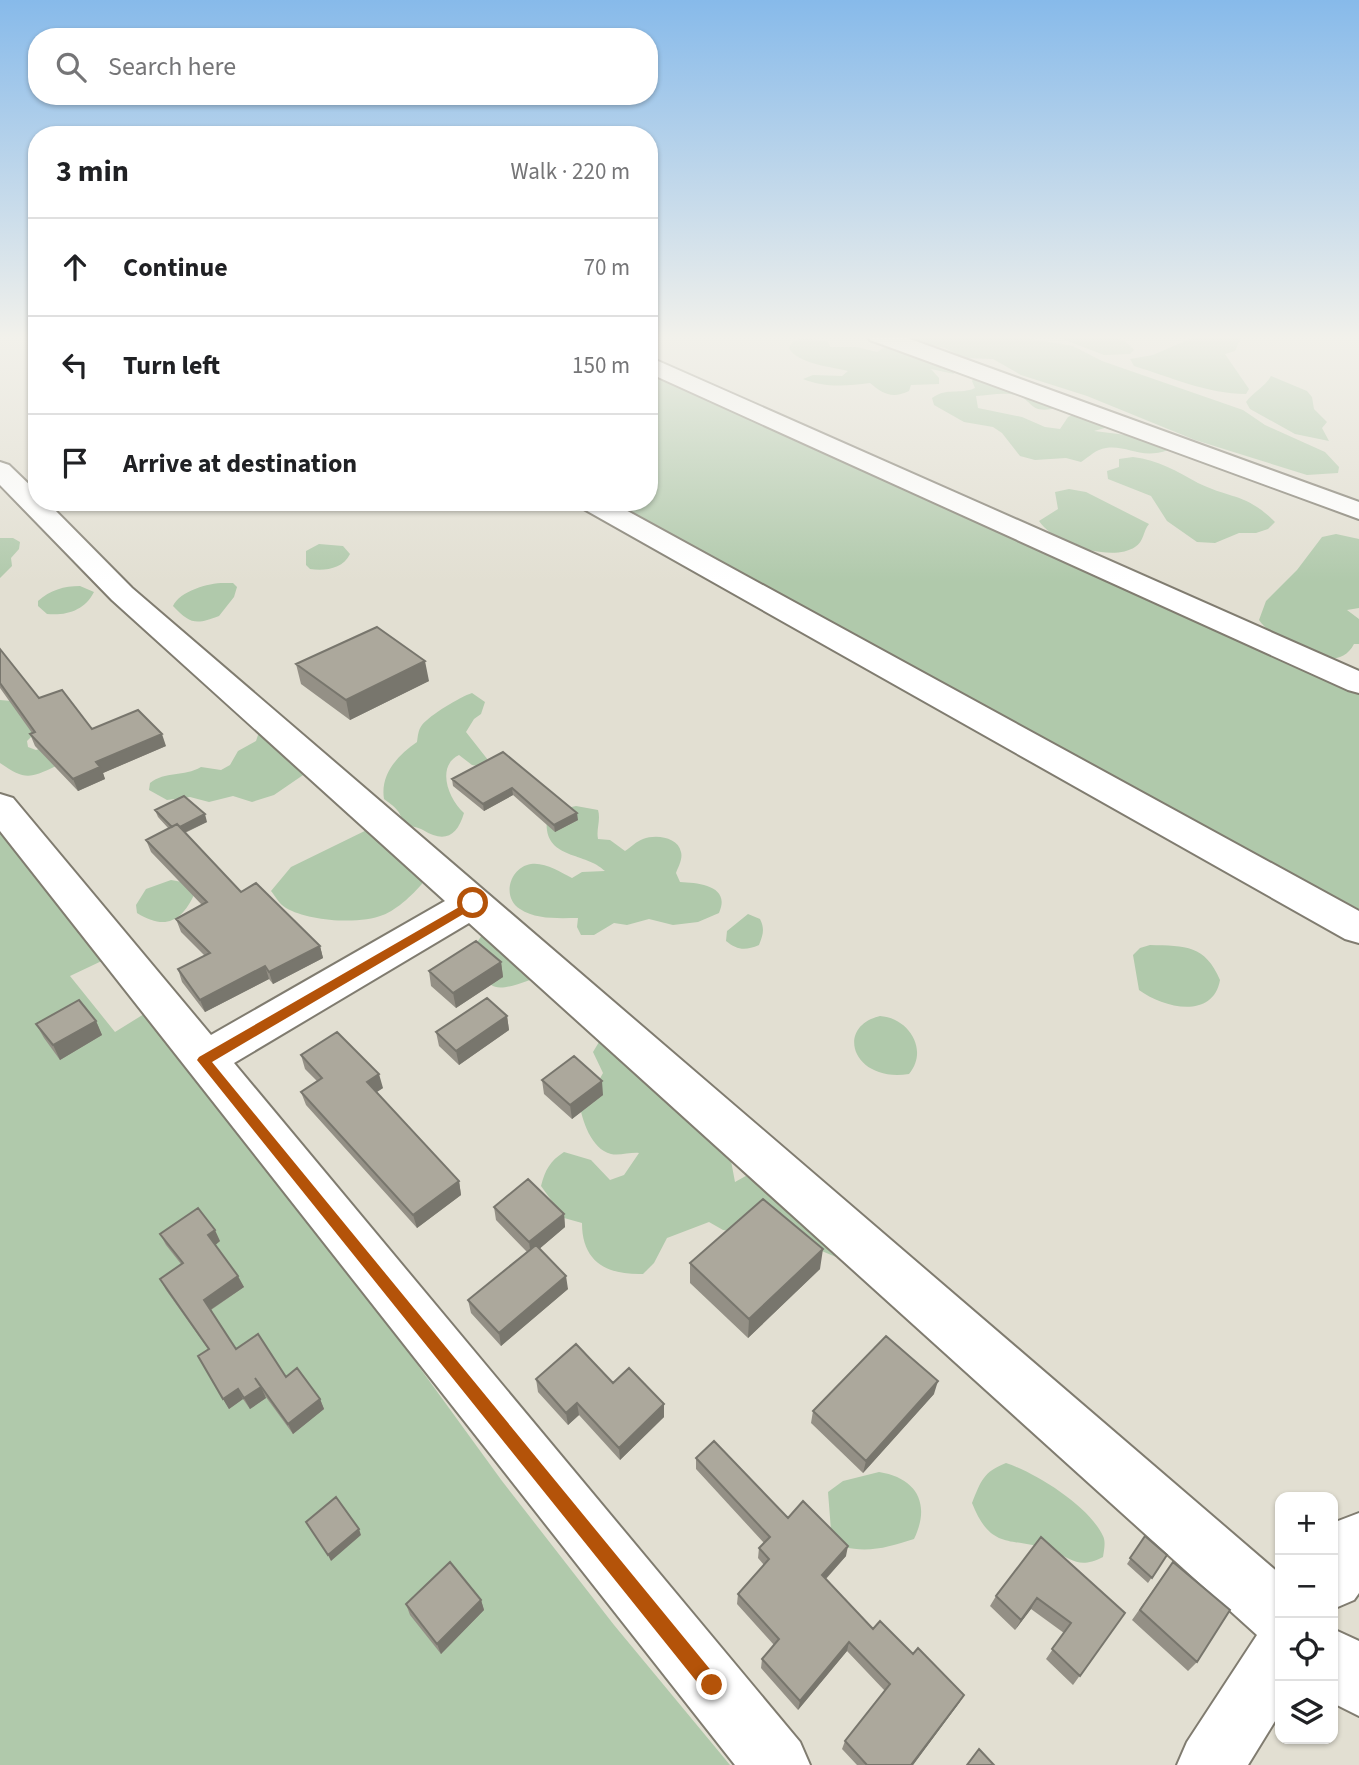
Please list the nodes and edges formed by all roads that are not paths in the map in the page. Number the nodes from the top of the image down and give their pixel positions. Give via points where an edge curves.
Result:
1 (768, 417) edge
2 (1103, 417) edge
3 (0, 470) edge
4 (28, 498) edge
5 (40, 511) edge
6 (607, 511) edge
7 (1359, 511) edge
8 (1359, 683) edge
9 (0, 806) edge
10 (473, 903) junction
11 (1359, 929) edge
12 (204, 1060) junction
13 (1359, 1542) edge
14 (1338, 1572) edge
15 (1275, 1610) edge
16 (1275, 1664) edge
17 (1338, 1665) edge
18 (1359, 1684) edge
19 (777, 1765) edge
20 (1210, 1765) edge

1 - 8 street
2 - 7 street
3 - 4 street
5 - 10 street via 122,594
6 - 11 street
9 - 12 street
10 - 12 street
10 - 15 street
12 - 19 street
13 - 14 street
16 - 20 street
17 - 18 street

